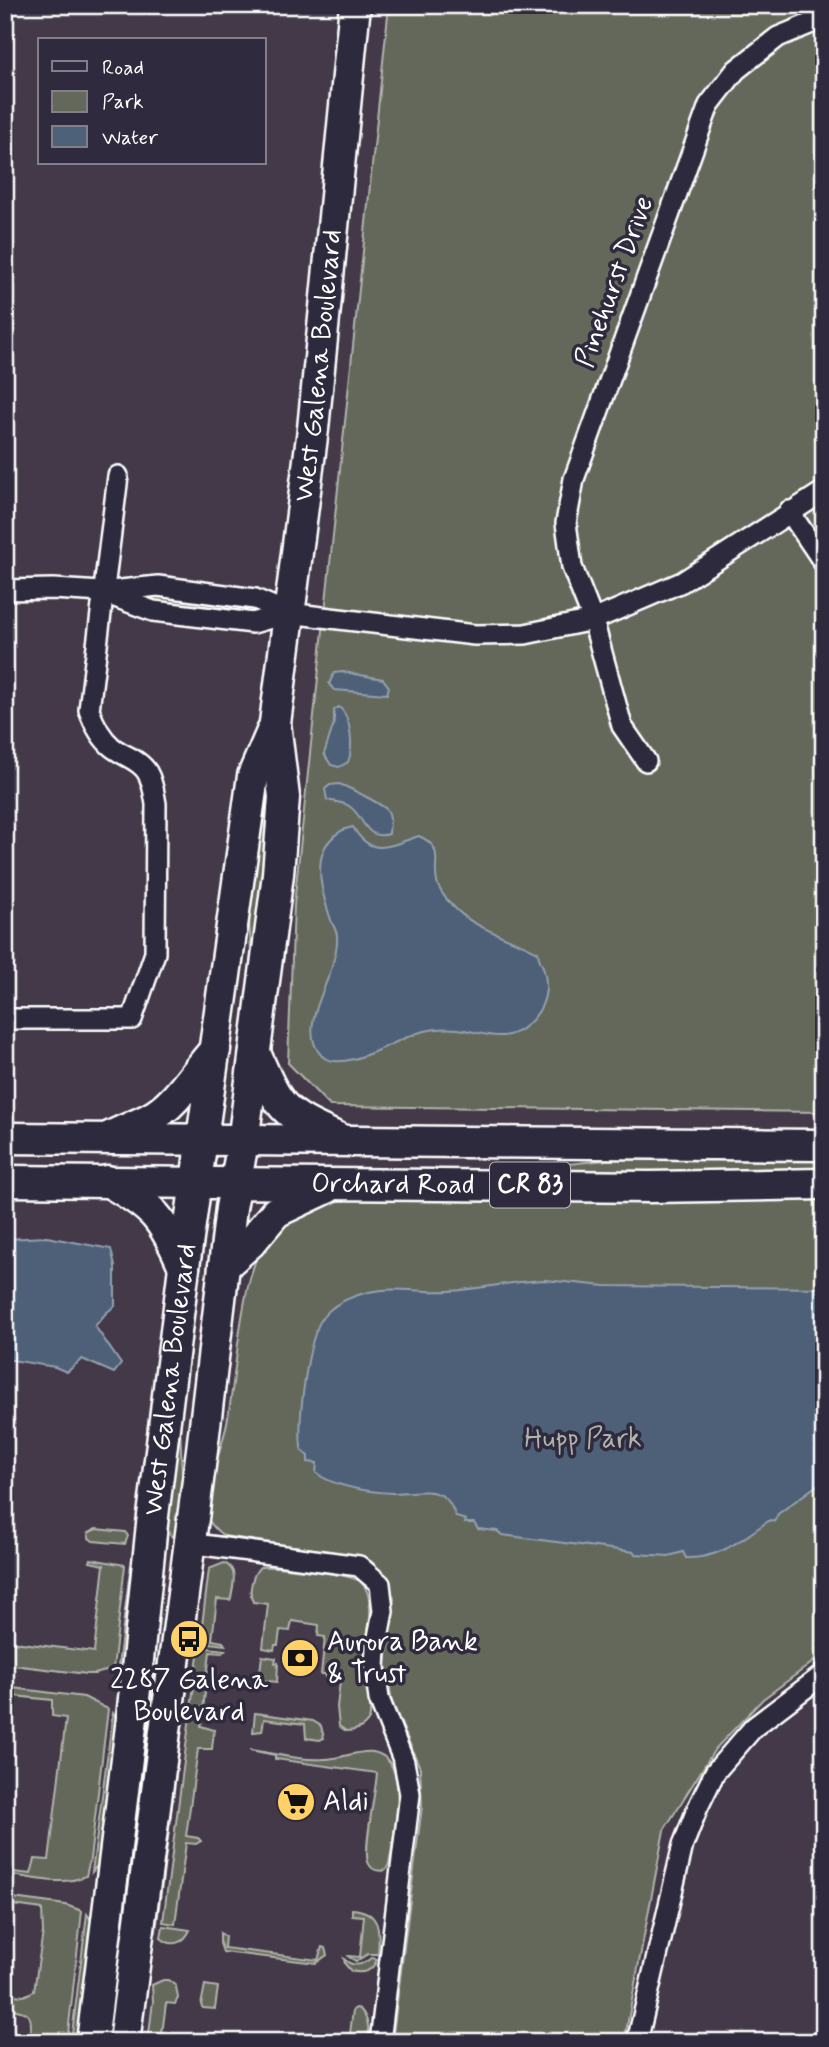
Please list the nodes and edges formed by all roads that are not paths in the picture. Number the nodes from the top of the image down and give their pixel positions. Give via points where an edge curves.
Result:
1 (355, 5) edge
2 (824, 18) edge
3 (118, 477) dead end
4 (824, 491) edge
5 (789, 511) junction
6 (824, 564) edge
7 (5, 590) edge
8 (102, 592) junction
9 (288, 613) junction
10 (593, 620) junction
11 (275, 723) junction
12 (646, 761) dead end
13 (5, 1019) edge
14 (215, 1049) junction
15 (255, 1052) junction
16 (5, 1138) edge
17 (106, 1139) junction
18 (201, 1142) junction
19 (243, 1142) junction
20 (348, 1142) junction
21 (824, 1145) edge
22 (5, 1181) edge
23 (107, 1181) junction
24 (196, 1182) junction
25 (236, 1182) junction
26 (337, 1184) junction
27 (824, 1184) edge
28 (224, 1266) junction
29 (184, 1267) junction
30 (152, 1524) junction
31 (188, 1543) junction
32 (176, 1637) junction
33 (824, 1674) edge
34 (92, 2042) edge
35 (124, 2042) edge
36 (380, 2042) edge
37 (637, 2042) edge

1 - 9 main road, West Galena Boulevard via 313,429
2 - 10 street, Pinehurst Drive via 778,37 736,70 709,105 574,479 566,523 572,567
3 - 8 street
4 - 5 street
5 - 6 street
5 - 10 street via 682,583
7 - 8 street
8 - 9 street via 158,586 255,599
8 - 13 street via 89,710 102,738 137,761 152,783 156,804 155,953 132,1019
9 - 10 street via 475,635 525,634
9 - 11 main road, West Galena Boulevard
10 - 12 street, Pinehurst Drive via 622,726
11 - 14 main road, West Galena Boulevard via 253,776
11 - 15 main road, West Galena Boulevard via 284,797
14 - 17 main road via 167,1106
14 - 18 main road, West Galena Boulevard
15 - 19 main road, West Galena Boulevard
15 - 20 main road via 278,1102 291,1115
16 - 17 main road, Orchard Road / CR 83
17 - 18 main road, Orchard Road / CR 83
18 - 19 main road, Orchard Road / CR 83
18 - 24 main road, West Galena Boulevard
19 - 20 main road, Orchard Road / CR 83
19 - 25 main road, West Galena Boulevard
20 - 21 main road, Orchard Road / CR 83
22 - 23 main road, Orchard Road / CR 83
23 - 24 main road, Orchard Road / CR 83
23 - 29 main road via 159,1217
24 - 25 main road, Orchard Road / CR 83
24 - 29 main road, West Galena Boulevard
25 - 26 main road, Orchard Road / CR 83
25 - 28 main road, West Galena Boulevard
26 - 27 main road, Orchard Road / CR 83
26 - 28 main road via 276,1212
28 - 31 main road, West Galena Boulevard
29 - 30 main road, West Galena Boulevard
30 - 32 main road via 168,1552 165,1600
30 - 34 main road, West Galena Boulevard
31 - 32 main road, West Galena Boulevard
31 - 36 street via 359,1566 380,1584 383,1611 375,1668 379,1699 404,1762 410,1794
32 - 35 main road, West Galena Boulevard
33 - 37 street via 754,1727 715,1772 683,1844

